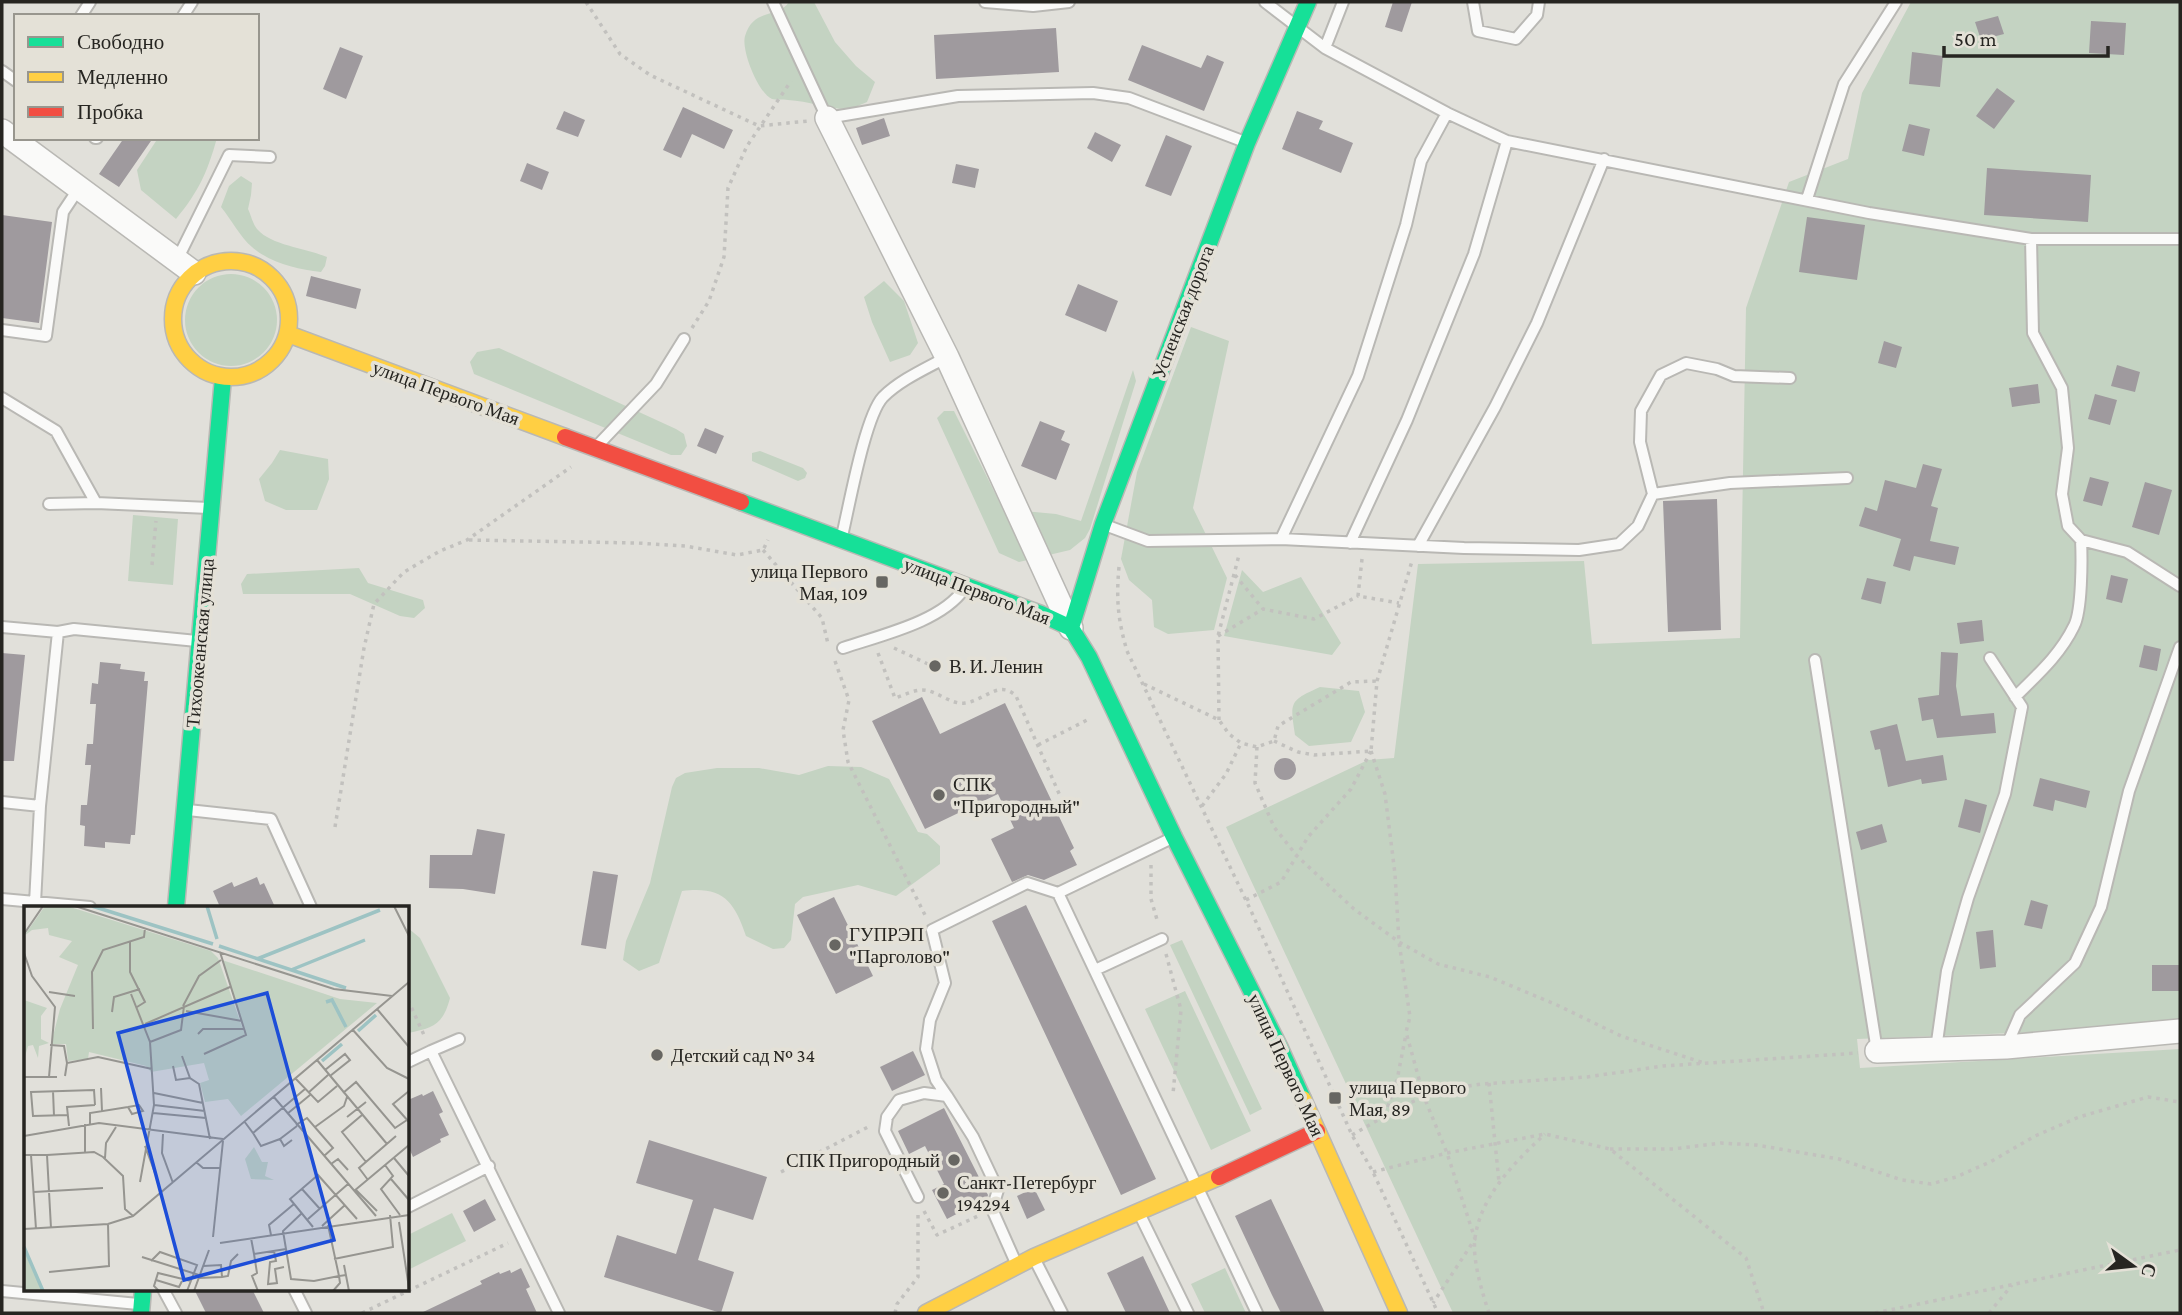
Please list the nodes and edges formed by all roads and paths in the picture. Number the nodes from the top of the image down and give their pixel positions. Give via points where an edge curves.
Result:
1 (586, 2) edge
2 (773, 2) edge
3 (985, 2) edge
4 (1069, 2) edge
5 (1265, 2) edge
6 (1308, 2) edge
7 (1343, 2) edge
8 (1473, 2) edge
9 (1539, 2) edge
10 (1896, 2) edge
11 (1298, 26) junction
12 (1325, 48) junction
13 (803, 65) junction
14 (1447, 113) junction
15 (827, 118) junction
16 (759, 126) junction
17 (20, 140) edge
18 (1507, 141) junction
19 (1247, 143) junction
20 (270, 158) dead end
21 (1604, 159) junction
22 (79, 188) junction
23 (1807, 199) junction
24 (2031, 239) junction
25 (2180, 239) edge
26 (185, 266) junction
27 (2, 330) edge
28 (288, 334) junction
29 (684, 339) joint
30 (947, 357) junction
31 (223, 378) junction
32 (1790, 379) dead end
33 (2, 398) edge
34 (595, 449) junction
35 (1847, 478) dead end
36 (1653, 494) junction
37 (96, 503) junction
38 (49, 504) dead end
39 (157, 505) junction
40 (212, 508) junction
41 (1103, 524) junction
42 (1125, 532) junction
43 (770, 536) dead end
44 (1281, 539) junction
45 (467, 540) junction
46 (841, 540) junction
47 (1244, 540) junction
48 (2081, 540) junction
49 (1350, 543) junction
50 (1364, 544) junction
51 (1418, 546) junction
52 (763, 550) junction
53 (152, 565) dead end
54 (1234, 574) junction
55 (965, 586) junction
56 (2180, 586) edge
57 (1358, 596) junction
58 (1399, 603) junction
59 (1263, 609) junction
60 (2, 628) edge
61 (1071, 628) junction
62 (58, 632) junction
63 (1218, 636) junction
64 (872, 638) junction
65 (200, 641) junction
66 (829, 646) dead end
67 (2180, 647) edge
68 (843, 648) dead end
69 (832, 653) dead end
70 (1990, 657) dead end
71 (1815, 660) dead end
72 (930, 664) dead end
73 (1377, 681) junction
74 (1142, 683) junction
75 (2015, 697) junction
76 (1098, 715) dead end
77 (1219, 720) junction
78 (1274, 741) junction
79 (1241, 743) junction
80 (1038, 745) junction
81 (1257, 747) junction
82 (1371, 751) junction
83 (1061, 798) dead end
84 (2, 802) edge
85 (40, 806) junction
86 (1202, 806) junction
87 (185, 810) junction
88 (335, 827) dead end
89 (1174, 837) junction
90 (1150, 849) junction
91 (1297, 856) junction
92 (1058, 893) junction
93 (2, 899) edge
94 (1247, 900) junction
95 (36, 903) junction
96 (76, 906) edge
97 (176, 906) edge
98 (312, 906) edge
99 (932, 930) junction
100 (1162, 939) junction
101 (1399, 942) junction
102 (1095, 970) junction
103 (410, 1004) edge
104 (2180, 1031) edge
105 (1406, 1032) junction
106 (459, 1039) dead end
107 (2006, 1047) junction
108 (1936, 1049) junction
109 (431, 1051) junction
110 (1877, 1051) junction
111 (410, 1061) edge
112 (1704, 1063) junction
113 (1489, 1083) junction
114 (947, 1096) junction
115 (1424, 1097) junction
116 (2180, 1102) edge
117 (1385, 1116) junction
118 (887, 1117) junction
119 (1169, 1128) junction
120 (1317, 1131) junction
121 (1545, 1134) junction
122 (1352, 1135) junction
123 (1496, 1144) junction
124 (1610, 1149) junction
125 (1447, 1153) junction
126 (489, 1167) junction
127 (781, 1172) dead end
128 (1373, 1172) junction
129 (1499, 1182) junction
130 (1198, 1187) junction
131 (918, 1197) junction
132 (410, 1206) edge
133 (992, 1209) junction
134 (1139, 1212) junction
135 (522, 1236) junction
136 (1475, 1239) junction
137 (2180, 1250) edge
138 (1034, 1257) junction
139 (1017, 1266) junction
140 (2014, 1284) junction
141 (164, 1290) edge
142 (294, 1290) edge
143 (410, 1290) edge
144 (410, 1290) edge
145 (2, 1291) edge
146 (142, 1302) edge
147 (1433, 1303) junction
148 (176, 1313) edge
149 (306, 1313) edge
150 (362, 1313) edge
151 (559, 1313) edge
152 (895, 1313) edge
153 (926, 1313) edge
154 (1062, 1313) edge
155 (1188, 1313) edge
156 (1257, 1313) edge
157 (1399, 1313) edge
158 (1438, 1313) edge
159 (1489, 1313) edge
160 (1764, 1313) edge
161 (1875, 1313) edge
162 (1989, 1313) edge

1 - 16 path via 620,54 650,75
2 - 13 lane
3 - 4 lane via 1033,6
5 - 11 lane
6 - 11 street, Успенская дорога
7 - 12 lane
8 - 9 lane via 1479,32 1516,39 1537,15
10 - 23 lane via 1844,84
11 - 12 lane
11 - 19 street, Успенская дорога
12 - 14 lane
13 - 15 lane
13 - 16 path
14 - 18 lane
14 - 44 lane via 1421,161 1406,225 1358,376
15 - 16 path
15 - 19 lane via 958,96 1093,93 1129,98
15 - 30 street
16 - 29 path via 728,188 724,257 709,301
17 - 22 street
18 - 21 lane
18 - 49 lane via 1474,254 1407,420
19 - 41 street, Успенская дорога
20 - 26 lane via 229,155
21 - 23 lane
21 - 51 lane via 1537,323
22 - 26 street
22 - 27 lane via 63,212 46,336
23 - 24 lane
24 - 25 lane
24 - 48 lane via 2033,333 2062,388 2068,448 2062,494 2068,526
26 - 28 street via 228,260 263,270 286,298
26 - 31 street via 172,313 174,335 184,356 202,371
28 - 31 street via 279,354 264,368 244,377
28 - 34 street, улица Первого Мая
29 - 34 lane via 656,384
30 - 46 lane via 881,399 868,427
30 - 61 street
31 - 40 street, Тихоокеанская улица
32 - 36 lane via 1734,376 1686,363 1661,375 1641,411 1640,442
33 - 37 lane via 56,431
34 - 45 path
34 - 46 street, улица Первого Мая
35 - 36 lane via 1730,483
36 - 51 lane via 1638,526 1619,544 1579,550
37 - 38 lane
37 - 39 lane
39 - 40 lane
39 - 53 path
40 - 65 street, Тихоокеанская улица
41 - 42 lane
41 - 61 street, Успенская дорога
42 - 47 lane via 1148,541
42 - 74 path via 1117,588 1118,620
43 - 52 path
44 - 47 lane
44 - 49 lane
45 - 52 path via 637,543 737,555
45 - 88 path via 404,572 374,604
46 - 55 street, улица Первого Мая
47 - 54 path
48 - 56 lane via 2127,552
48 - 75 lane via 2076,624 2055,658
49 - 50 lane
50 - 51 lane
50 - 57 path
51 - 58 path
52 - 66 path via 822,618
54 - 59 path
54 - 63 path
55 - 61 street, улица Первого Мая
55 - 64 lane via 932,616
57 - 58 path
57 - 59 path via 1314,619
58 - 73 path
59 - 63 path
60 - 62 lane
61 - 89 street, улица Первого Мая
62 - 65 lane via 74,628
62 - 85 lane
63 - 77 path
64 - 68 lane
64 - 72 path
64 - 80 path via 895,698 926,690 966,703 999,689 1011,691
65 - 87 street, Тихоокеанская улица
67 - 107 lane via 2129,791 2101,907 2075,963 2020,1015
69 - 99 path via 849,700 843,730 848,762
70 - 75 lane
71 - 110 lane
73 - 78 path via 1351,682 1278,726
73 - 82 path
74 - 77 path
74 - 86 path
75 - 108 lane via 2022,707 2006,794 1947,971
76 - 80 path
77 - 79 path
78 - 81 path
78 - 82 path via 1314,755
79 - 81 path
79 - 86 path via 1226,774
80 - 83 path
81 - 91 path via 1255,783 1274,827
82 - 91 path via 1351,789
82 - 101 path via 1385,794
84 - 85 lane
85 - 95 lane
86 - 94 path
87 - 97 street, Тихоокеанская улица
87 - 98 lane via 271,819
89 - 90 lane
89 - 120 street, улица Первого Мая
90 - 92 lane
90 - 100 path via 1152,899
91 - 94 path via 1282,882
91 - 101 path via 1354,909
92 - 99 lane via 1027,883
92 - 102 lane
93 - 95 lane
94 - 122 path
95 - 96 lane
99 - 114 lane via 945,983 930,1020 926,1049 936,1080
100 - 102 lane
100 - 119 path via 1181,1010
101 - 105 path via 1410,1017
101 - 112 path via 1438,964 1490,977 1620,1036
102 - 119 lane
103 - 109 path
104 - 107 street
105 - 115 path
105 - 117 path
106 - 109 lane
107 - 108 street
108 - 110 street
109 - 111 lane
109 - 126 lane
110 - 112 path
112 - 113 path
113 - 115 path
113 - 123 path
114 - 118 lane via 924,1093 899,1100
114 - 133 lane via 998,1190
115 - 117 path
115 - 125 path
116 - 124 path via 2148,1097 2079,1117 1990,1162 1931,1184 1902,1180 1839,1159 1756,1145
117 - 122 path
118 - 127 path
118 - 131 lane via 885,1130
119 - 130 lane
120 - 130 street
120 - 157 street, улица Первого Мая
121 - 123 path
121 - 124 path
121 - 129 path
122 - 128 path
123 - 125 path
123 - 129 path
124 - 160 path via 1746,1258
125 - 128 path
125 - 136 path
126 - 132 lane
126 - 135 lane
128 - 147 path
129 - 136 path via 1481,1215
130 - 134 street
130 - 156 lane
131 - 133 path via 937,1235
131 - 152 path via 918,1277
133 - 139 lane
134 - 138 street
134 - 155 lane
135 - 143 path
135 - 151 lane
136 - 147 path
136 - 159 path via 1479,1283
137 - 140 path
138 - 139 street
138 - 154 lane
139 - 153 street
140 - 161 path
140 - 162 path
141 - 148 lane
142 - 149 lane
144 - 150 path
145 - 146 lane
147 - 158 path

